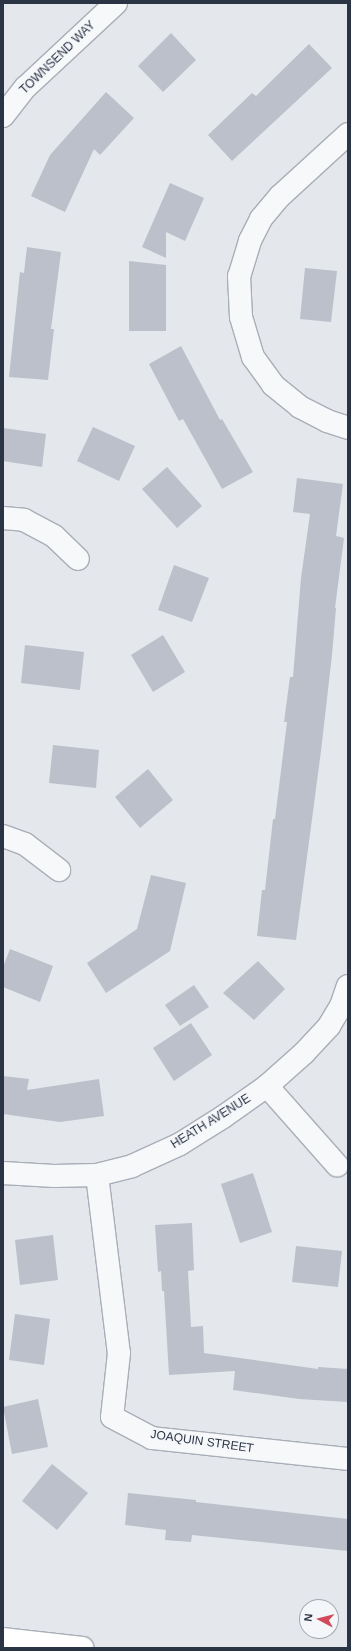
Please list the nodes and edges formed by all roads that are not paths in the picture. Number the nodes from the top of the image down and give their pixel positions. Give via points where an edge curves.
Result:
1 (116, 3) edge
2 (3, 116) edge
3 (348, 134) edge
4 (348, 428) edge
5 (3, 518) edge
6 (78, 559) dead end
7 (3, 836) edge
8 (59, 870) dead end
9 (348, 986) edge
10 (267, 1086) junction
11 (337, 1165) dead end
12 (3, 1173) edge
13 (97, 1175) junction
14 (348, 1459) edge
15 (3, 1639) edge
16 (82, 1648) edge

1 - 2 street, TOWNSEND WAY via 26,87
3 - 4 street via 280,196 261,219 250,241 239,276 241,317 253,357 273,385 300,407 327,421
5 - 6 street via 24,520 54,536
7 - 8 street via 25,844
9 - 10 street, HEATH AVENUE via 341,1006 329,1026 304,1053
10 - 11 street
10 - 13 street, HEATH AVENUE via 180,1144 132,1166
12 - 13 street, HEATH AVENUE
13 - 14 street, JOAQUIN STREET via 119,1353 112,1417 152,1438
15 - 16 main road

